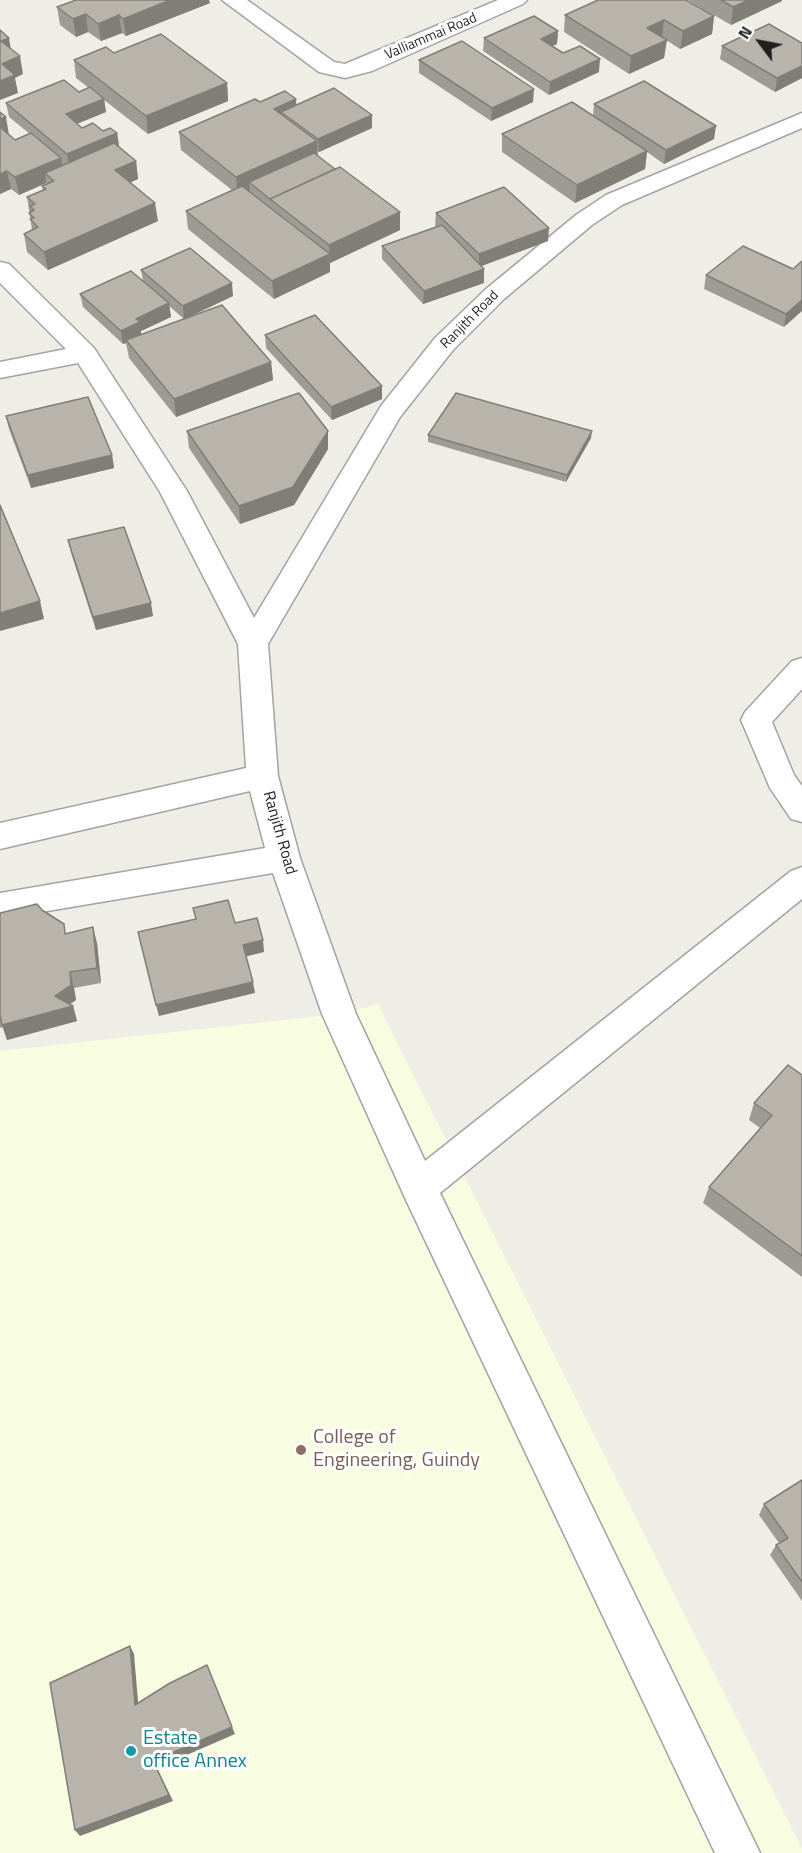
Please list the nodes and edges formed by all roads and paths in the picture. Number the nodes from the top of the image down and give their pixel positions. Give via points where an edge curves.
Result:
1 (233, 0) edge
2 (516, 0) edge
3 (802, 120) edge
4 (0, 269) edge
5 (85, 354) junction
6 (0, 370) edge
7 (254, 644) junction
8 (802, 669) edge
9 (262, 776) junction
10 (802, 810) edge
11 (0, 836) edge
12 (284, 858) junction
13 (802, 880) edge
14 (0, 906) edge
15 (419, 1188) junction
16 (738, 1853) edge

1 - 2 street, Valliammai Road via 327,67 345,71
3 - 7 street, Ranjith Road via 614,200 495,294 444,344 390,412
4 - 5 street, Ranjith Road
5 - 6 street
5 - 7 street, Ranjith Road via 173,491
7 - 9 street, Ranjith Road
8 - 10 street via 756,720 781,780
9 - 11 street
9 - 12 street, Ranjith Road
12 - 14 street
12 - 15 street, Ranjith Road via 339,1014
13 - 15 street
15 - 16 street, Ranjith Road

